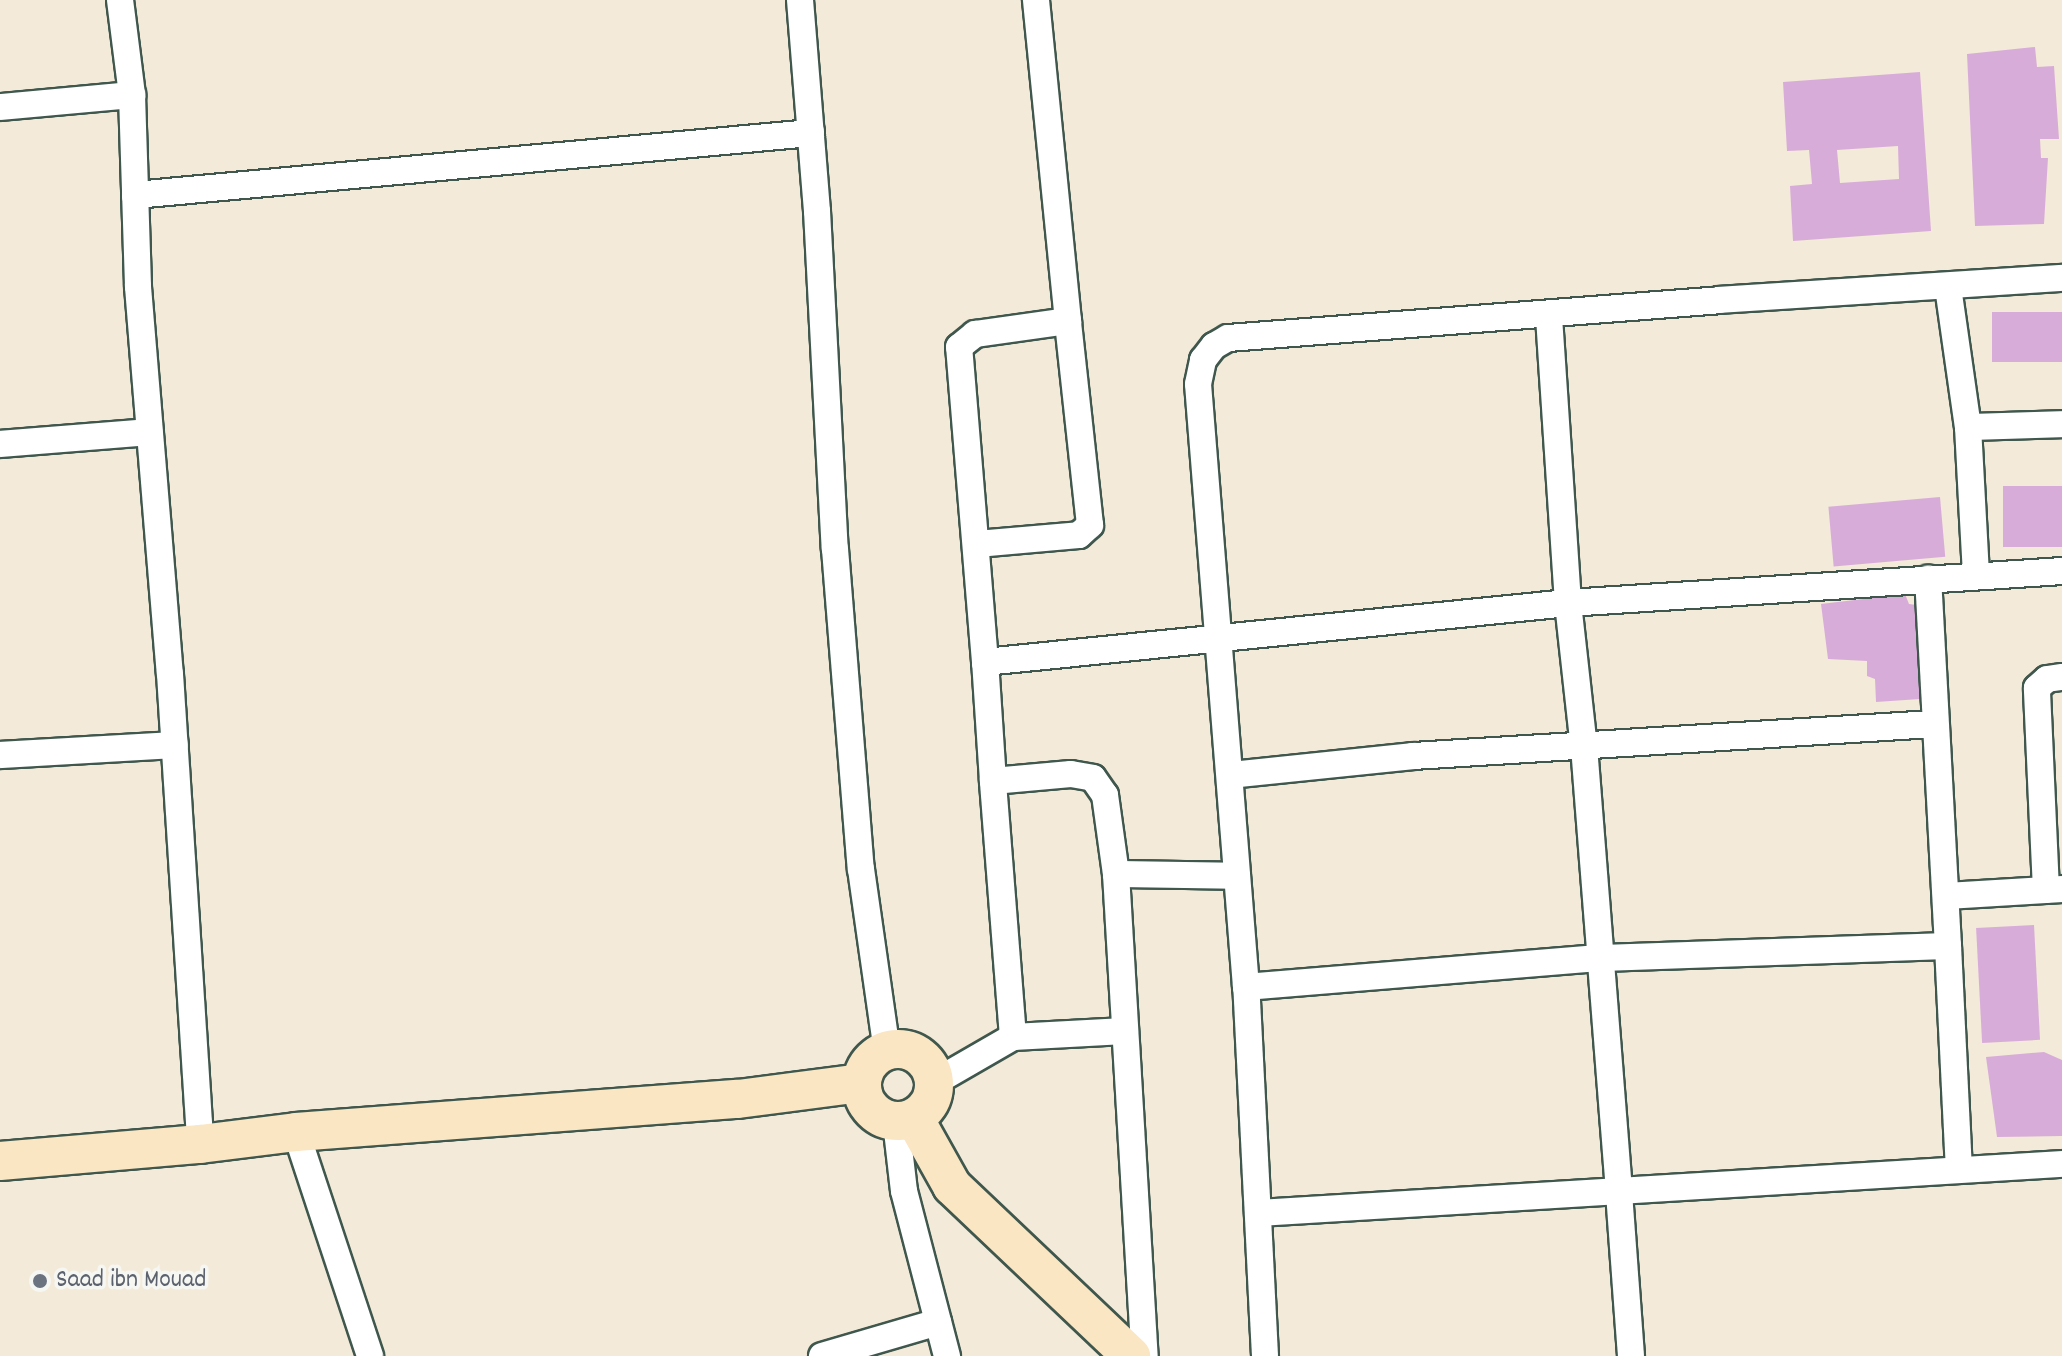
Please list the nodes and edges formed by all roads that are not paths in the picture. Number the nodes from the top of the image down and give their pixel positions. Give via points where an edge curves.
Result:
1 (120, 0) edge
2 (800, 0) edge
3 (1036, 0) edge
4 (132, 95) junction
5 (0, 107) edge
6 (811, 133) junction
7 (135, 195) junction
8 (2062, 278) edge
9 (1948, 287) junction
10 (1549, 314) junction
11 (1068, 321) junction
12 (2062, 424) edge
13 (1968, 427) junction
14 (150, 432) junction
15 (0, 444) edge
16 (977, 544) junction
17 (2062, 571) edge
18 (1976, 576) junction
19 (1928, 579) junction
20 (1568, 603) junction
21 (1218, 639) junction
22 (985, 662) junction
23 (2062, 677) edge
24 (1933, 724) junction
25 (175, 745) junction
26 (1584, 748) junction
27 (0, 755) edge
28 (1230, 775) junction
29 (993, 781) junction
30 (1116, 874) junction
31 (1237, 876) junction
32 (2054, 889) edge
33 (1947, 896) junction
34 (1948, 946) junction
35 (1601, 958) junction
36 (1246, 987) junction
37 (1125, 1031) junction
38 (1013, 1037) junction
39 (887, 1051) junction
40 (935, 1082) junction
41 (861, 1083) junction
42 (905, 1120) junction
43 (296, 1132) junction
44 (200, 1144) junction
45 (0, 1161) edge
46 (2062, 1164) edge
47 (1959, 1169) junction
48 (1619, 1191) junction
49 (1259, 1213) junction
50 (938, 1322) junction
51 (370, 1356) edge
52 (822, 1356) edge
53 (947, 1356) edge
54 (1131, 1356) edge
55 (1145, 1356) edge
56 (1265, 1356) edge
57 (1631, 1356) edge

1 - 4 street
2 - 6 street
3 - 11 street
4 - 5 street
4 - 7 street
6 - 7 street
6 - 39 street via 835,549 861,869
7 - 14 street
8 - 9 street
9 - 10 street
9 - 13 street
10 - 20 street
10 - 21 street via 1228,338 1214,346 1203,360 1198,384
11 - 16 street via 975,334 959,347
11 - 16 street via 1090,525 1079,535
12 - 13 street
13 - 18 street
14 - 15 street
14 - 25 street
16 - 22 street
17 - 18 street
18 - 19 street
19 - 20 street
19 - 24 street
20 - 21 street
20 - 26 street
21 - 22 street
21 - 28 street
22 - 29 street
23 - 32 street via 2047,679 2037,688
24 - 26 street
24 - 33 street
25 - 27 street
25 - 44 street
26 - 28 street via 1413,756
26 - 35 street
28 - 31 street
29 - 30 street via 1071,774 1093,778 1105,795
29 - 38 street
30 - 31 street
30 - 37 street
31 - 36 street
32 - 33 street
33 - 34 street
34 - 35 street
34 - 47 street
35 - 36 street
35 - 48 street
36 - 49 street
37 - 38 street
37 - 55 street
38 - 40 street
39 - 40 street via 918,1055
39 - 41 street via 869,1063
40 - 42 street via 930,1103
41 - 42 street via 871,1109
41 - 43 street via 708,1102
42 - 50 street via 904,1191
42 - 54 street via 952,1186
43 - 44 street
43 - 51 street
44 - 45 street
46 - 47 street
47 - 48 street
48 - 49 street
48 - 57 street
49 - 56 street
50 - 52 street
50 - 53 street

